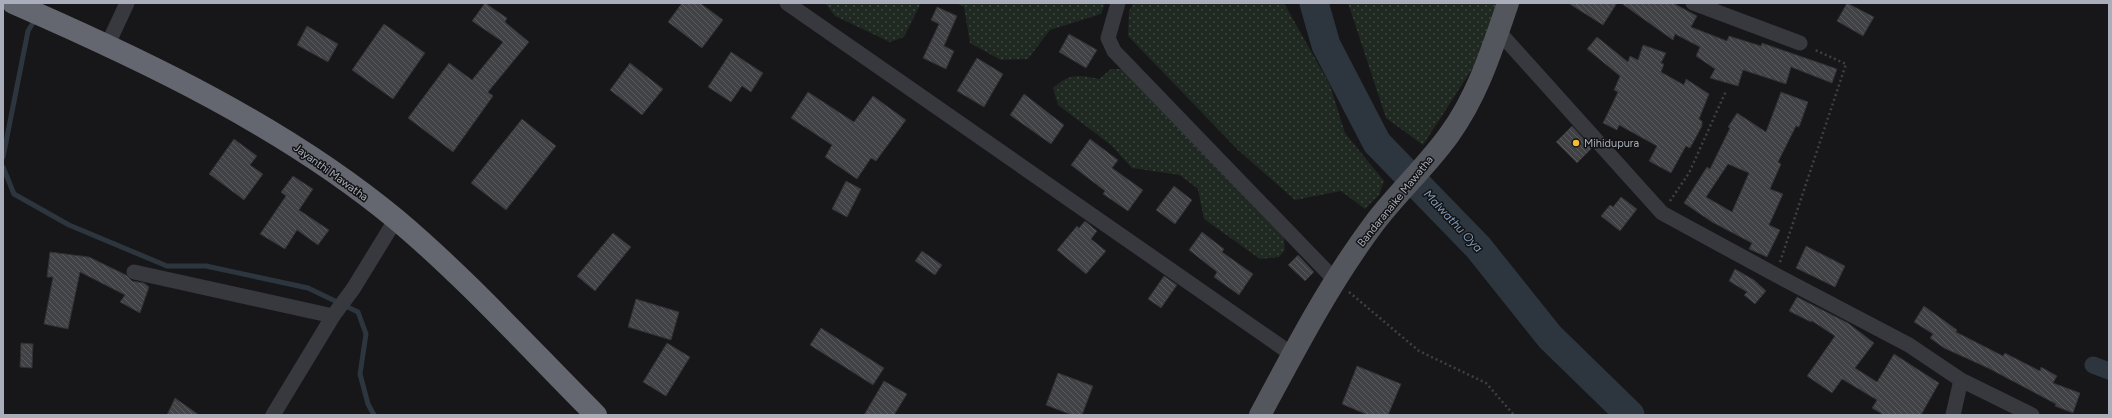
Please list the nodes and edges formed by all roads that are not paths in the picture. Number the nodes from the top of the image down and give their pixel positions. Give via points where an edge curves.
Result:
1 (127, 3) edge
2 (786, 3) edge
3 (1118, 3) edge
4 (1508, 3) edge
5 (1694, 3) edge
6 (18, 5) edge
7 (1499, 32) junction
8 (1800, 43) road end
9 (107, 46) junction
10 (396, 219) junction
11 (134, 272) dead end
12 (1335, 280) junction
13 (335, 312) junction
14 (1293, 355) junction
15 (1960, 380) junction
16 (585, 410) edge
17 (273, 415) edge
18 (1260, 415) edge
19 (1953, 415) edge
20 (2032, 415) edge

1 - 9 street
2 - 14 street
3 - 12 street via 1108,38 1114,51
4 - 7 main road, Bandaranaike Mawatha
5 - 8 street
6 - 9 highway, Jayanthi Mawatha
7 - 12 main road, Bandaranaike Mawatha via 1467,107 1448,136 1373,225
7 - 15 street via 1662,213 1909,345
9 - 10 highway, Jayanthi Mawatha via 244,115 278,135
10 - 13 street via 353,289
10 - 16 highway, Jayanthi Mawatha via 499,315
11 - 13 street
12 - 14 main road, Bandaranaike Mawatha
13 - 17 street
14 - 18 main road, Bandaranaike Mawatha
15 - 19 street
15 - 20 street

